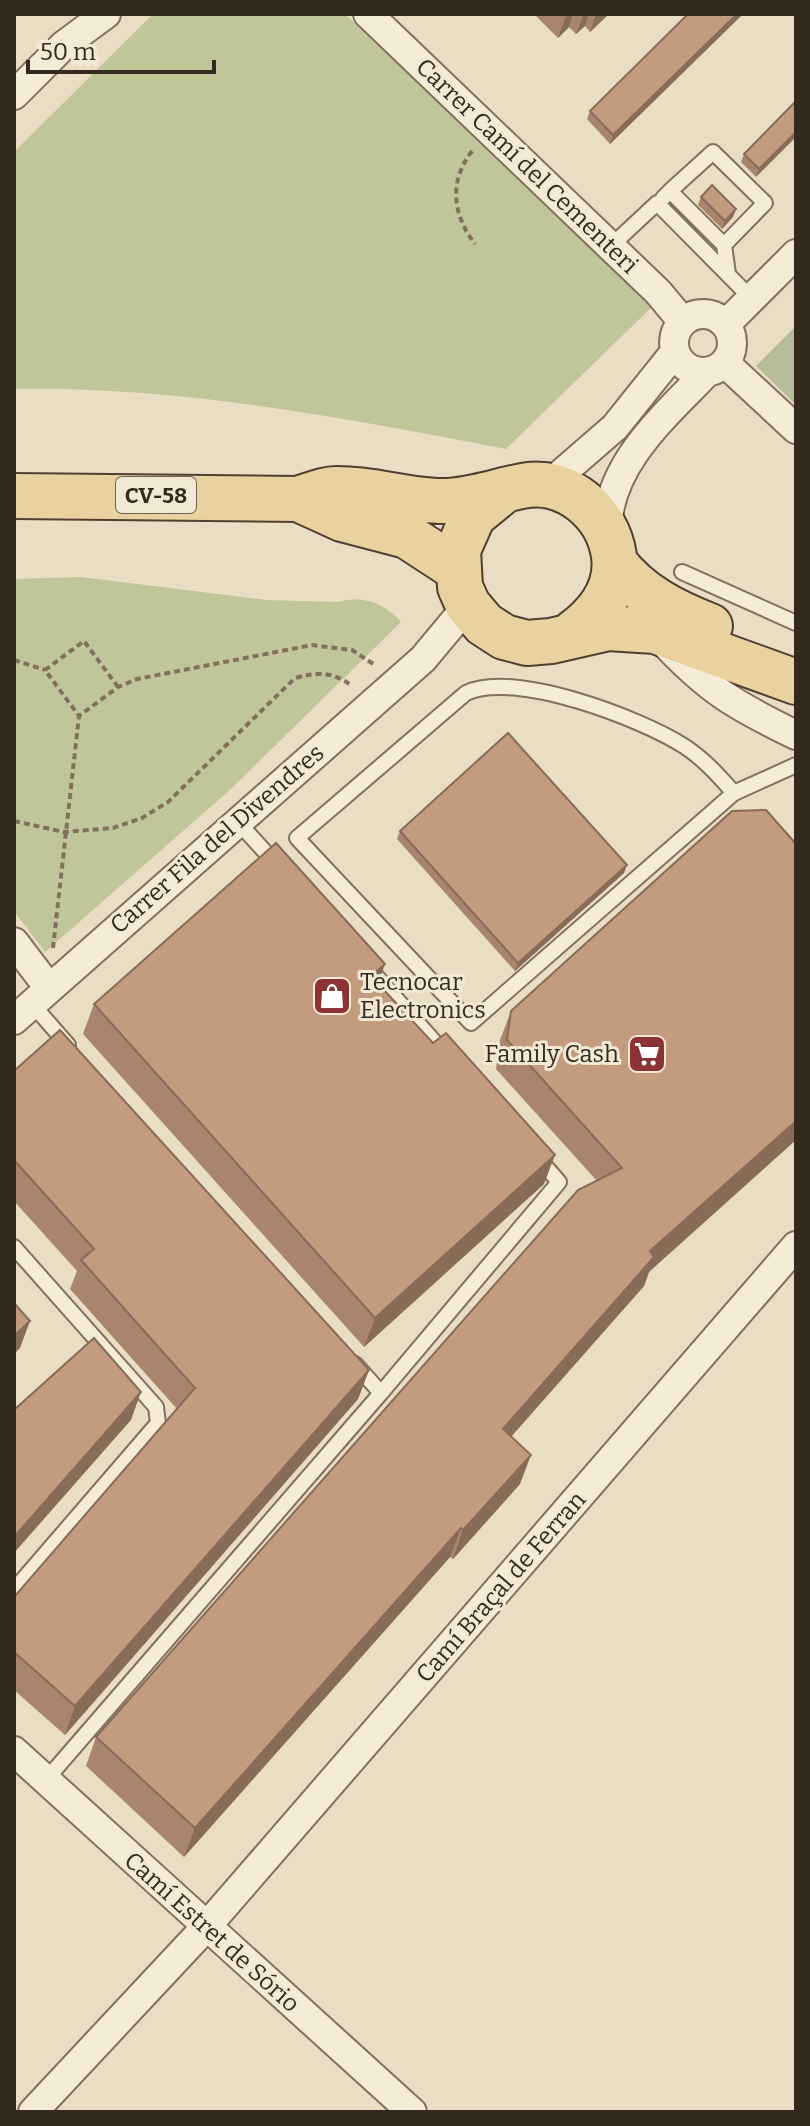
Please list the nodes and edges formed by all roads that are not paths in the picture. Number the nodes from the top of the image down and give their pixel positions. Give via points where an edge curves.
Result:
1 (106, 14) edge
2 (368, 14) edge
3 (14, 95) edge
4 (670, 191) junction
5 (657, 203) junction
6 (724, 245) junction
7 (611, 246) junction
8 (796, 254) edge
9 (728, 275) junction
10 (752, 299) junction
11 (683, 322) junction
12 (726, 324) junction
13 (675, 352) junction
14 (716, 368) junction
15 (796, 429) edge
16 (547, 486) junction
17 (501, 493) junction
18 (14, 496) edge
19 (298, 499) junction
20 (611, 546) junction
21 (682, 572) dead end
22 (469, 599) junction
23 (796, 623) edge
24 (655, 631) junction
25 (573, 633) junction
26 (796, 674) edge
27 (796, 682) edge
28 (796, 735) edge
29 (796, 765) edge
30 (734, 793) junction
31 (237, 821) junction
32 (289, 879) edge
33 (14, 942) edge
34 (362, 960) edge
35 (31, 1004) edge
36 (74, 1052) edge
37 (455, 1065) edge
38 (528, 1147) edge
39 (796, 1246) edge
40 (14, 1247) edge
41 (349, 1358) edge
42 (381, 1393) junction
43 (14, 1590) edge
44 (14, 1751) edge
45 (45, 1781) junction
46 (206, 1927) junction
47 (33, 2112) edge
48 (412, 2112) edge

1 - 3 street via 64,45
2 - 7 street, Carrer Camí del Cementeri
4 - 5 lane
4 - 6 lane
4 - 6 lane via 713,152 765,203
5 - 7 lane
5 - 9 lane
6 - 9 lane
7 - 11 street, Carrer Camí del Cementeri
8 - 10 street
9 - 10 lane
10 - 12 street
11 - 12 street via 700,313
11 - 13 street via 674,336
12 - 14 street via 732,348
13 - 14 street via 688,368
13 - 16 street via 615,427
14 - 15 street
14 - 20 street via 619,474 607,503
16 - 17 main road, CV-58
16 - 20 main road via 572,493 593,509
17 - 19 main road, CV-58 via 444,502 337,488
17 - 22 main road via 473,516 463,532
18 - 19 main road, CV-58
19 - 22 main road, CV-58 via 342,519 407,536
20 - 25 main road, CV-58 via 612,584 604,604
20 - 26 main road via 628,580 664,607 722,631
21 - 23 lane
22 - 25 main road, CV-58 via 504,637 527,643
22 - 31 street, Carrer Fila del Divendres via 423,659
24 - 25 main road, CV-58 via 608,628
24 - 27 main road, CV-58
24 - 28 street via 690,671 730,703
29 - 30 lane
30 - 30 lane via 471,1023 297,838 478,687 545,691 634,723 683,745
31 - 32 lane
31 - 35 street, Carrer Fila del Divendres
33 - 35 street
34 - 37 lane
35 - 36 lane
38 - 42 lane via 559,1182
39 - 46 street, Camí Braçal de Ferran
40 - 43 lane via 156,1407 158,1423
41 - 42 lane
42 - 45 lane
44 - 45 street, Camí Estret de Sório
45 - 46 street, Camí Estret de Sório
46 - 47 street, Camí Braçal de Ferran
46 - 48 street, Camí Estret de Sório

